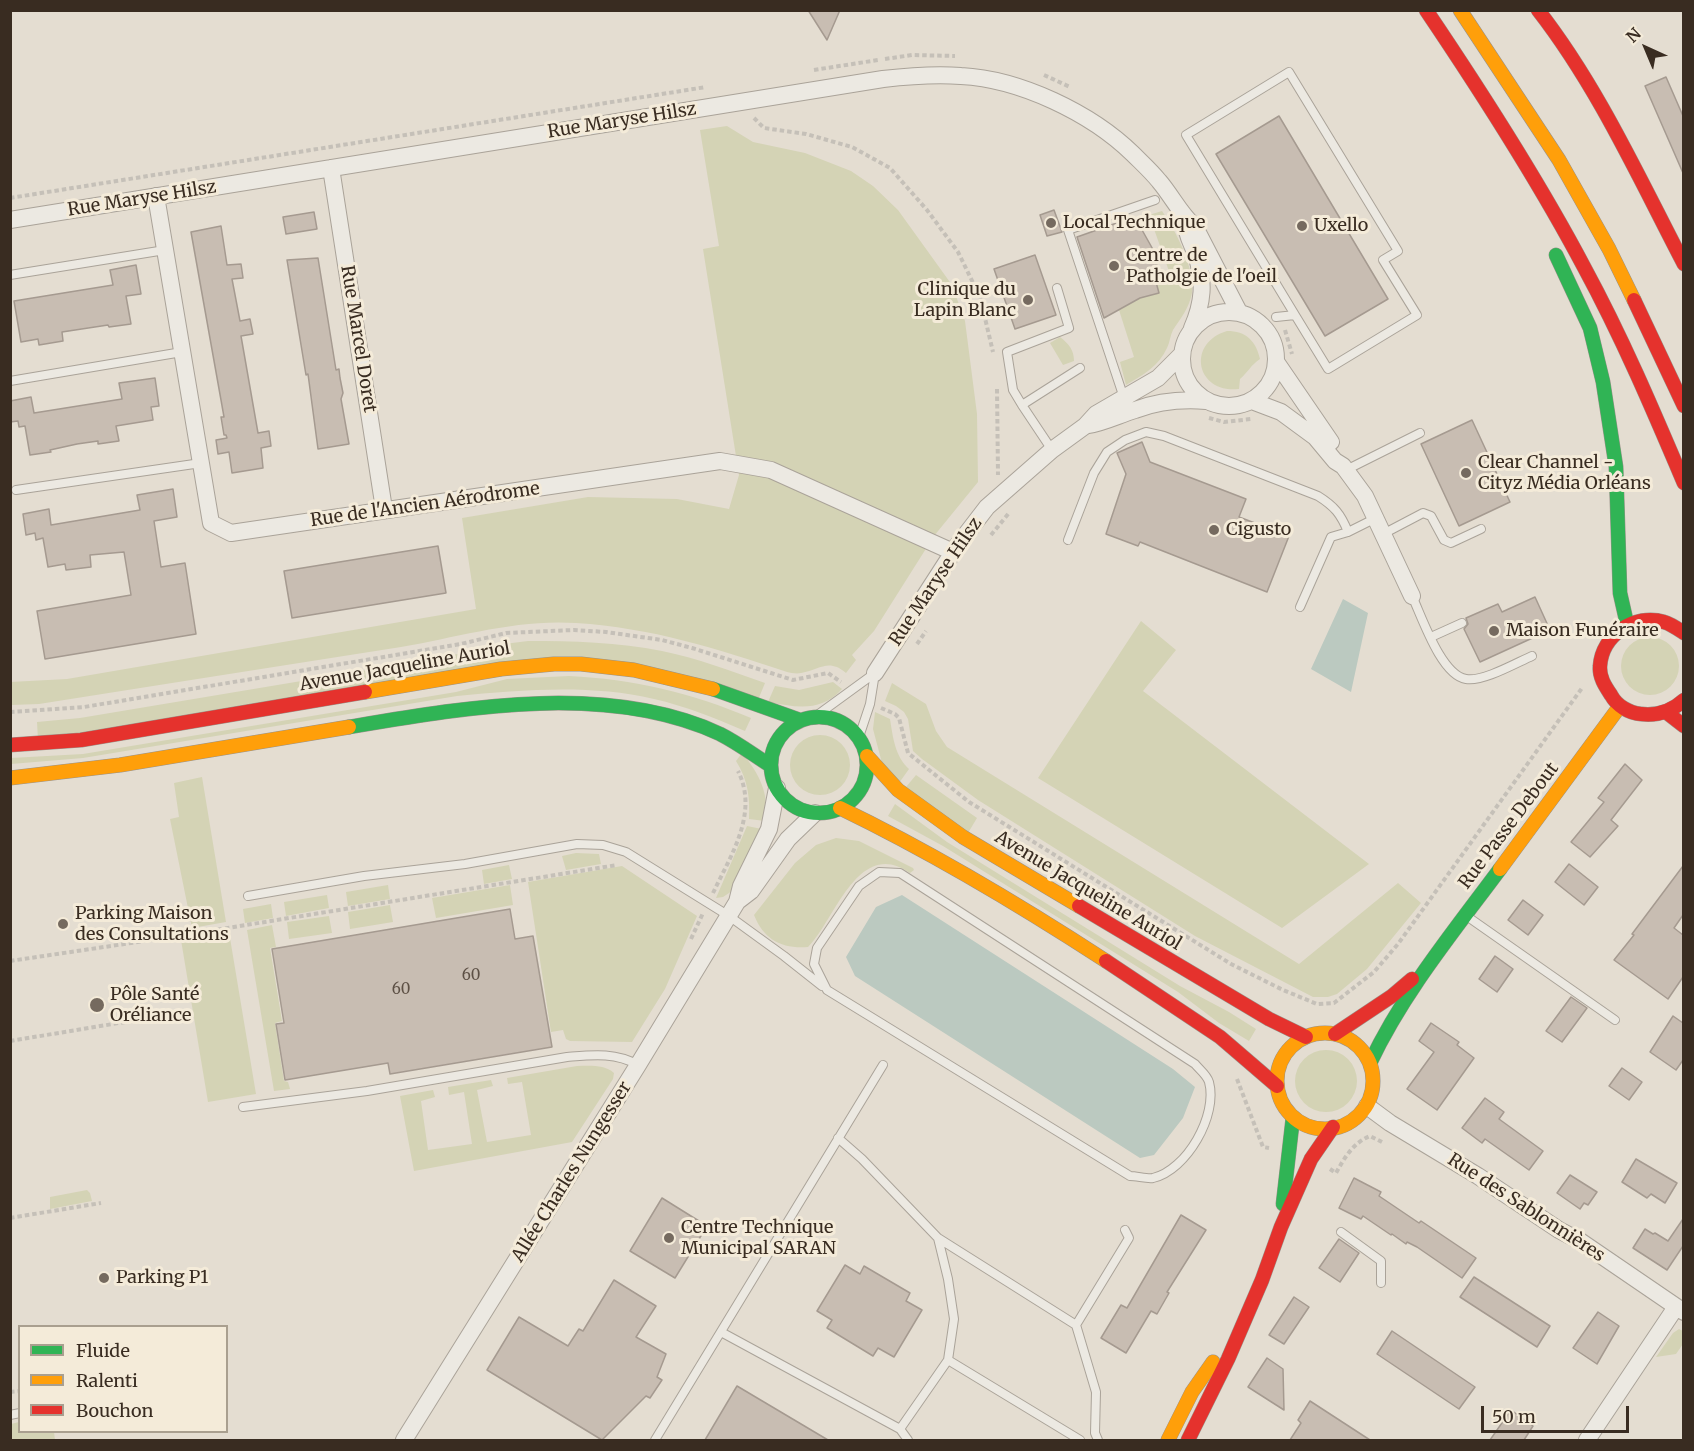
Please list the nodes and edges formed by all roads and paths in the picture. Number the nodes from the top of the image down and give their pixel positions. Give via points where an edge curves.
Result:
1 (1426, 10) edge
2 (1460, 10) edge
3 (1538, 10) edge
4 (963, 56) dead end
5 (810, 70) dead end
6 (1038, 73) dead end
7 (711, 86) dead end
8 (1076, 90) dead end
9 (761, 112) dead end
10 (1516, 149) junction
11 (331, 168) junction
12 (1523, 189) dead end
13 (156, 196) junction
14 (10, 198) edge
15 (1155, 200) dead end
16 (1186, 219) junction
17 (10, 220) edge
18 (1549, 241) dead end
19 (165, 250) junction
20 (1683, 264) edge
21 (10, 275) edge
22 (1057, 288) dead end
23 (1239, 312) junction
24 (1295, 315) junction
25 (1276, 317) joint
26 (1191, 330) junction
27 (182, 352) junction
28 (1181, 355) junction
29 (993, 358) dead end
30 (1285, 361) junction
31 (1080, 368) dead end
32 (996, 379) dead end
33 (10, 381) edge
34 (1124, 398) junction
35 (1252, 401) junction
36 (1022, 405) junction
37 (1683, 406) edge
38 (1206, 409) junction
39 (1259, 417) dead end
40 (1085, 426) junction
41 (1420, 434) dead end
42 (1052, 450) junction
43 (201, 463) junction
44 (1006, 468) dead end
45 (1344, 468) junction
46 (998, 475) junction
47 (991, 483) dead end
48 (1683, 483) edge
49 (16, 490) dead end
50 (384, 509) junction
51 (1011, 512) dead end
52 (1379, 526) junction
53 (1481, 529) dead end
54 (1348, 532) junction
55 (1068, 540) dead end
56 (984, 542) dead end
57 (953, 552) junction
58 (1412, 596) joint
59 (1300, 607) dead end
60 (932, 622) dead end
61 (1462, 623) dead end
62 (1627, 624) junction
63 (1683, 633) edge
64 (1431, 637) junction
65 (911, 649) dead end
66 (1532, 656) dead end
67 (875, 673) junction
68 (849, 675) dead end
69 (842, 683) dead end
70 (882, 699) dead end
71 (1683, 700) edge
72 (1571, 705) dead end
73 (1620, 706) junction
74 (1666, 712) junction
75 (816, 716) junction
76 (800, 720) junction
77 (1683, 726) edge
78 (859, 737) junction
79 (10, 745) edge
80 (867, 756) junction
81 (735, 766) dead end
82 (771, 766) junction
83 (10, 778) edge
84 (777, 788) junction
85 (840, 808) junction
86 (814, 813) junction
87 (624, 864) dead end
88 (248, 896) dead end
89 (708, 903) junction
90 (692, 909) dead end
91 (733, 909) junction
92 (1465, 915) junction
93 (10, 961) edge
94 (1426, 968) junction
95 (827, 990) junction
96 (1615, 1020) dead end
97 (131, 1021) dead end
98 (1335, 1034) junction
99 (1306, 1037) junction
100 (10, 1041) edge
101 (1370, 1063) junction
102 (638, 1065) junction
103 (883, 1065) dead end
104 (1234, 1073) dead end
105 (1277, 1086) junction
106 (1367, 1106) junction
107 (243, 1107) dead end
108 (1293, 1117) junction
109 (1333, 1127) junction
110 (838, 1138) junction
111 (1382, 1142) dead end
112 (1272, 1149) dead end
113 (1326, 1167) dead end
114 (101, 1203) dead end
115 (10, 1218) edge
116 (1281, 1227) junction
117 (1125, 1230) dead end
118 (1341, 1232) dead end
119 (938, 1238) junction
120 (1381, 1283) dead end
121 (1254, 1296) junction
122 (1680, 1310) edge
123 (1076, 1324) junction
124 (721, 1332) junction
125 (948, 1360) junction
126 (900, 1429) junction
127 (404, 1440) edge
128 (655, 1440) edge
129 (908, 1440) edge
130 (1080, 1440) edge
131 (1098, 1440) edge
132 (1168, 1440) edge
133 (1188, 1440) edge
134 (1587, 1440) edge

1 - 10 main road
2 - 37 main road via 1559,160 1609,249
3 - 20 main road via 1589,85
4 - 5 path via 912,55
6 - 8 path
7 - 14 path
9 - 29 path via 749,114 764,128 852,147 890,168 958,252 980,297
10 - 12 main road
10 - 48 main road via 1612,323
11 - 13 street, Rue Maryse Hilsz
11 - 16 street, Rue Maryse Hilsz via 883,79 963,76 1024,90 1093,122 1160,181
11 - 50 street, Rue Marcel Doret
13 - 17 street, Rue Maryse Hilsz
13 - 19 street, Rue de l'Ancien Aérodrome
15 - 34 lane via 1068,230
16 - 23 street, Rue Maryse Hilsz via 1195,227
16 - 26 street, Rue Maryse Hilsz via 1202,292
18 - 62 main road via 1590,328 1603,382 1616,467 1620,593
19 - 21 lane
19 - 27 street, Rue de l'Ancien Aérodrome
22 - 36 lane via 1070,328 1007,351 1013,390
23 - 26 street via 1212,314
23 - 30 street via 1258,321
24 - 24 lane via 1328,369 1417,315 1383,260 1398,251 1289,72 1185,135
24 - 25 lane
25 - 30 path via 1289,340
26 - 28 street
27 - 33 lane
27 - 43 street, Rue de l'Ancien Aérodrome
28 - 34 street, Rue Maryse Hilsz via 1158,378
28 - 38 street via 1187,382
30 - 35 street
30 - 45 street via 1317,424 1343,458
31 - 36 lane
32 - 46 path
34 - 40 street, Rue Maryse Hilsz via 1096,414
35 - 38 street
35 - 45 street via 1281,412 1315,437
36 - 42 lane
38 - 39 path via 1224,422
38 - 40 street, Rue Maryse Hilsz via 1168,400
40 - 42 street, Rue Maryse Hilsz
41 - 45 lane
42 - 57 street, Rue Maryse Hilsz via 987,507
43 - 49 lane
43 - 50 street, Rue de l'Ancien Aérodrome via 211,523 231,533
44 - 46 path
45 - 52 street via 1365,496
46 - 47 path
50 - 57 street, Rue de l'Ancien Aérodrome via 720,460 771,470
51 - 56 path
52 - 53 lane via 1423,513 1431,516 1444,540 1451,543
52 - 54 lane
52 - 58 street
54 - 55 lane via 1333,505 1318,496 1164,435 1146,432 1107,452 1094,473
54 - 59 lane via 1331,537
57 - 67 street, Rue Maryse Hilsz
58 - 64 lane
60 - 65 path
61 - 64 lane
62 - 63 main road via 1659,620
62 - 73 main road via 1614,633 1600,663 1602,680
64 - 66 lane via 1451,672 1467,679
67 - 75 lane
67 - 78 lane
68 - 69 path
70 - 72 path via 879,707 899,718 908,753 969,802 1231,964 1317,1004 1334,1003 1353,990 1398,944
71 - 74 main road
73 - 74 main road via 1650,716
73 - 92 main road, Rue Passe Debout
74 - 77 main road
75 - 76 main road
75 - 78 main road via 847,725
76 - 79 main road, Avenue Jacqueline Auriol via 689,681 602,665 552,663 504,667 81,740
76 - 82 main road via 782,734
78 - 80 main road
80 - 85 main road via 862,786
80 - 99 main road, Avenue Jacqueline Auriol via 898,790 963,837 1269,1019
81 - 89 path via 746,798 744,822
82 - 83 main road via 741,745 697,725 639,710 551,702 457,709 79,772
82 - 84 main road
84 - 86 main road via 792,805
84 - 91 street, Allée Charles Nungesser via 769,829
85 - 86 main road
85 - 105 main road via 904,839 1022,906 1171,1003 1245,1056
86 - 91 street, Allée Charles Nungesser via 788,839 751,891
87 - 93 path
88 - 89 lane via 590,844 626,852
89 - 90 path via 702,914
89 - 91 lane
91 - 95 lane
91 - 102 street, Allée Charles Nungesser
92 - 94 main road, Rue Passe Debout
92 - 96 lane
94 - 98 main road, Rue Passe Debout
94 - 101 main road, Rue Passe Debout
95 - 95 lane via 1130,1176 1152,1178 1173,1168 1194,1144 1207,1120 1212,1098 1208,1079 1195,1064 900,873 879,872 859,886 817,948 814,964
97 - 100 path
98 - 99 main road
98 - 101 main road via 1360,1047
99 - 105 main road via 1281,1062
101 - 106 main road via 1374,1078
102 - 107 lane via 625,1058 595,1054
102 - 127 street, Allée Charles Nungesser
103 - 110 lane
104 - 112 path via 1263,1147
105 - 108 main road
106 - 109 main road via 1358,1116
106 - 122 street, Rue des Sablonnières via 1580,1241
108 - 109 main road via 1315,1127
108 - 116 main road
109 - 116 main road via 1311,1159
110 - 119 lane
110 - 124 lane
111 - 113 path via 1370,1136 1361,1140 1336,1173
114 - 115 path
116 - 121 main road
117 - 123 lane via 1129,1238
118 - 120 lane via 1381,1261
119 - 123 lane
119 - 125 lane via 954,1319
121 - 132 main road via 1192,1392
121 - 133 main road
122 - 134 street
123 - 131 lane via 1096,1392
124 - 126 lane
124 - 128 lane
125 - 126 lane
125 - 130 lane
126 - 129 lane

